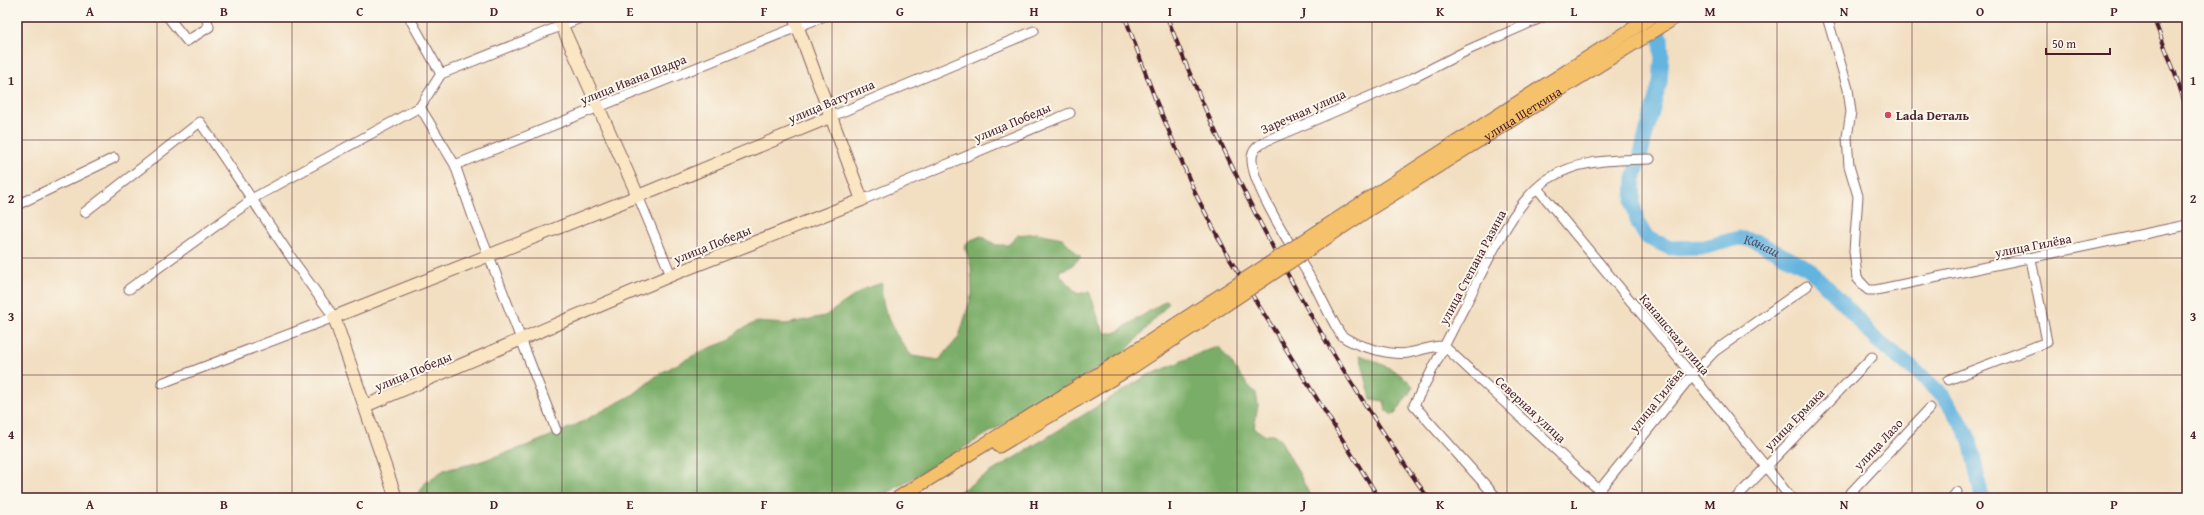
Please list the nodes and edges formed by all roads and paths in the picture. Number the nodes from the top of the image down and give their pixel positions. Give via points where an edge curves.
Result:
1 (168, 17) edge
2 (206, 17) edge
3 (409, 17) edge
4 (583, 17) edge
5 (822, 17) edge
6 (1543, 17) edge
7 (1651, 17) edge
8 (1676, 17) edge
9 (1827, 17) edge
10 (560, 21) edge
11 (796, 22) edge
12 (1034, 31) dead end
13 (441, 74) junction
14 (420, 107) junction
15 (598, 107) junction
16 (1070, 113) dead end
17 (830, 116) junction
18 (114, 158) dead end
19 (1650, 159) dead end
20 (454, 165) junction
21 (1537, 188) junction
22 (638, 196) junction
23 (252, 199) junction
24 (862, 200) junction
25 (17, 206) edge
26 (1365, 206) junction
27 (85, 212) dead end
28 (2187, 225) edge
29 (489, 256) junction
30 (2031, 258) junction
31 (671, 275) junction
32 (1807, 286) dead end
33 (129, 289) dead end
34 (334, 317) junction
35 (522, 340) junction
36 (1444, 346) junction
37 (1872, 357) dead end
38 (1129, 362) junction
39 (1692, 375) junction
40 (1948, 380) dead end
41 (162, 383) dead end
42 (366, 406) junction
43 (1930, 408) dead end
44 (556, 430) dead end
45 (1766, 467) junction
46 (1600, 490) junction
47 (396, 498) edge
48 (898, 498) edge
49 (912, 498) edge
50 (1497, 498) edge
51 (1593, 498) edge
52 (1736, 498) edge
53 (1791, 498) edge
54 (1846, 498) edge

1 - 2 street via 187,41 210,27
3 - 13 street
4 - 10 street
5 - 11 street, улица Ивана Шадра
6 - 36 street, Заречная улица via 1413,78 1268,140 1257,146 1252,153 1254,174 1270,209 1341,335 1350,342 1394,355 1436,345
7 - 26 main road
8 - 26 main road, улица Щеткина
9 - 30 street, улица Гилёва via 1848,89 1851,112 1847,138 1849,166 1858,196 1854,251 1857,278 1868,290
10 - 13 street
10 - 15 street
11 - 15 street, улица Ивана Шадра
11 - 17 street
12 - 17 street, улица Ватутина
13 - 14 street
14 - 20 street
14 - 23 street
15 - 20 street, улица Ивана Шадра
15 - 22 street
16 - 24 street, улица Победы
17 - 22 street, улица Ватутина
17 - 24 street
18 - 25 street
19 - 21 street, улица Степана Разина via 1599,161 1573,167 1548,179
20 - 29 street
21 - 36 street, улица Степана Разина via 1515,213
21 - 39 street, Канашская улица
22 - 29 street, улица Ватутина
22 - 31 street
23 - 27 street via 200,122
23 - 33 street
23 - 34 street
24 - 31 street, улица Победы
26 - 38 main road, bridge
28 - 30 street, улица Гилёва
29 - 34 street, улица Ватутина
29 - 35 street
30 - 40 street via 2047,342
31 - 35 street, улица Победы
32 - 39 street, улица Гилёва via 1715,351
34 - 41 street
34 - 42 street
35 - 42 street, улица Победы
35 - 44 street
36 - 46 street, Северная улица
36 - 50 street, улица Степана Разина via 1414,405
37 - 45 street, улица Ермака
38 - 48 main road
38 - 49 main road
39 - 45 street, Канашская улица
39 - 46 street, улица Гилёва
42 - 47 street
43 - 54 street, улица Лазо
45 - 52 street, улица Ермака
45 - 53 street, Канашская улица
46 - 51 street, улица Гилёва

